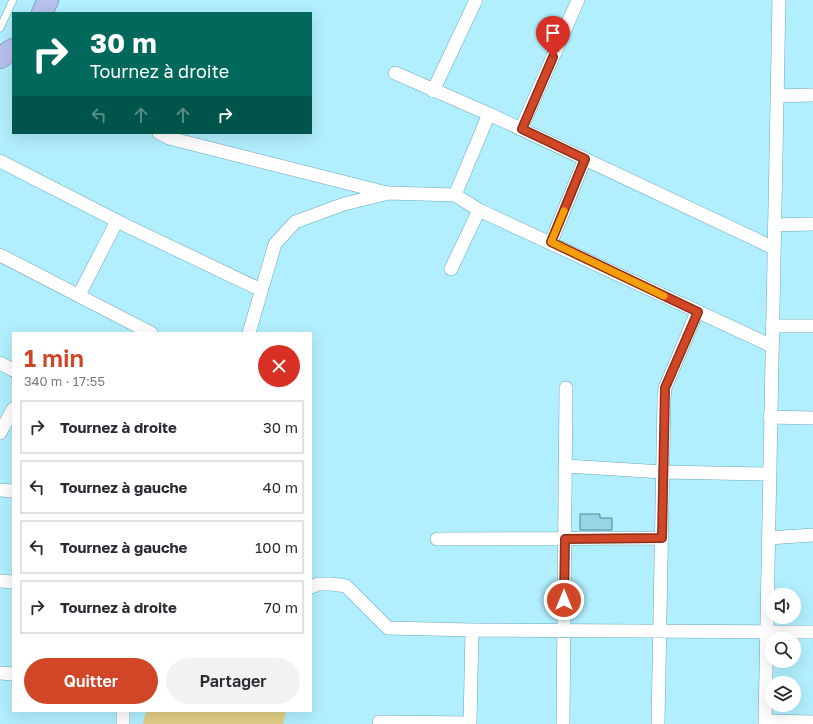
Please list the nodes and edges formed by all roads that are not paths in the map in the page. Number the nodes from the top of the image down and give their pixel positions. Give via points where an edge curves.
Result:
1 (13, 0) edge
2 (48, 0) edge
3 (476, 0) edge
4 (578, 0) edge
5 (779, 0) edge
6 (42, 12) edge
7 (0, 28) edge
8 (395, 73) dead end
9 (433, 91) junction
10 (813, 95) edge
11 (777, 96) junction
12 (489, 114) junction
13 (522, 129) junction
14 (161, 134) edge
15 (585, 159) junction
16 (0, 161) edge
17 (389, 193) junction
18 (455, 195) junction
19 (479, 210) junction
20 (117, 221) junction
21 (813, 224) edge
22 (774, 225) junction
23 (551, 242) junction
24 (774, 248) junction
25 (0, 255) edge
26 (451, 269) dead end
27 (262, 290) junction
28 (79, 295) junction
29 (698, 312) junction
30 (772, 326) junction
31 (813, 326) edge
32 (149, 332) edge
33 (249, 332) edge
34 (772, 346) junction
35 (0, 363) edge
36 (12, 369) edge
37 (566, 388) dead end
38 (12, 411) edge
39 (770, 417) junction
40 (813, 418) edge
41 (0, 433) edge
42 (566, 466) junction
43 (663, 472) junction
44 (769, 474) junction
45 (0, 490) edge
46 (12, 491) edge
47 (813, 535) edge
48 (662, 538) junction
49 (768, 538) junction
50 (437, 539) dead end
51 (565, 539) junction
52 (0, 581) edge
53 (12, 582) edge
54 (312, 587) edge
55 (472, 630) junction
56 (564, 631) junction
57 (660, 631) junction
58 (766, 632) joint
59 (801, 632) edge
60 (813, 632) edge
61 (766, 668) edge
62 (0, 673) edge
63 (12, 674) edge
64 (123, 712) edge
65 (379, 722) dead end
66 (813, 722) edge
67 (470, 723) edge
68 (765, 723) edge
69 (123, 724) edge
70 (563, 724) edge
71 (658, 724) edge

1 - 7 lane
2 - 6 main road
3 - 9 street
4 - 13 street
5 - 11 street
8 - 9 street
9 - 12 street
10 - 11 street
11 - 22 street
12 - 13 street
12 - 18 street
13 - 15 street
14 - 17 street
15 - 23 street
15 - 24 street
16 - 20 street
17 - 18 street
17 - 27 street via 344,204 295,222 275,244
18 - 19 street
19 - 23 street
19 - 26 street
20 - 27 street
20 - 28 street
21 - 22 street
22 - 24 street
23 - 29 street
24 - 30 street
25 - 28 street
27 - 33 street
28 - 32 street
29 - 34 street
29 - 43 street via 665,388
30 - 31 street
30 - 34 street
34 - 39 street
35 - 36 street
37 - 42 street
38 - 41 street
39 - 40 street
39 - 44 street
42 - 43 street
42 - 51 street
43 - 44 street
43 - 48 street
44 - 49 street
45 - 46 street
47 - 49 street
48 - 51 street
48 - 57 street
49 - 58 street
50 - 51 street
51 - 56 street
52 - 53 street
54 - 55 street via 318,584 346,586 388,628
55 - 56 street
55 - 67 street
56 - 57 street
56 - 70 street
57 - 58 street
57 - 71 street
59 - 60 street
61 - 68 street
62 - 63 street
64 - 69 street
65 - 67 street
66 - 68 street

